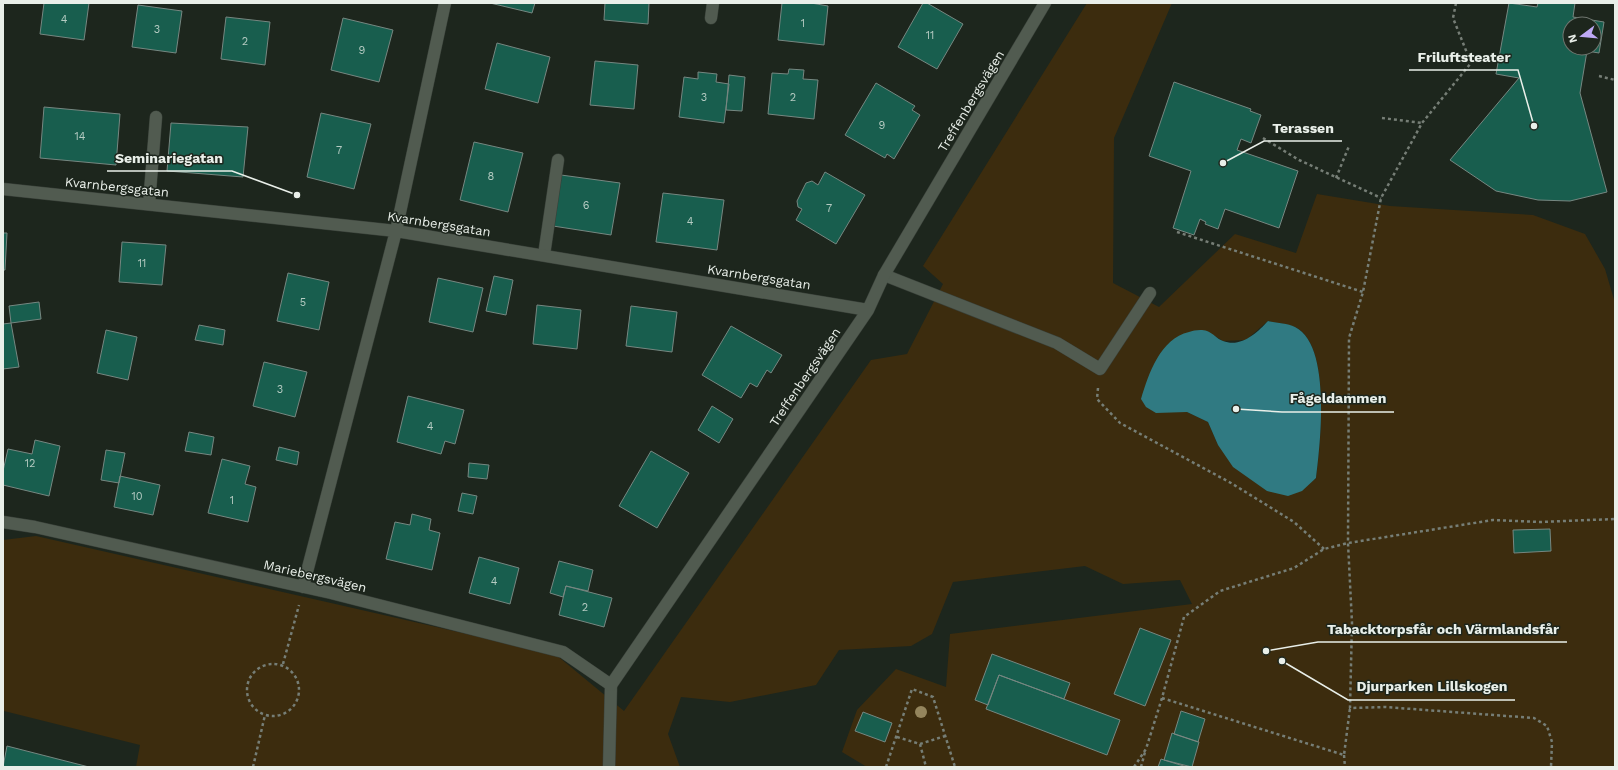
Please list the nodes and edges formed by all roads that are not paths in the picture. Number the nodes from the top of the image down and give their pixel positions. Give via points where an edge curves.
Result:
1 (445, 3) edge
2 (713, 3) edge
3 (1045, 3) edge
4 (711, 18) dead end
5 (156, 117) dead end
6 (558, 160) dead end
7 (3, 189) edge
8 (149, 204) junction
9 (396, 230) junction
10 (544, 256) junction
11 (884, 275) junction
12 (1150, 293) dead end
13 (868, 310) junction
14 (3, 522) edge
15 (303, 587) junction
16 (611, 685) junction
17 (609, 767) edge

1 - 9 street
2 - 4 street
3 - 11 street, Treffenbergsvägen
5 - 8 street
6 - 10 street
7 - 8 street, Kvarnbergsgatan
8 - 9 street, Kvarnbergsgatan
9 - 10 street, Kvarnbergsgatan
9 - 15 street
10 - 13 street, Kvarnbergsgatan
11 - 12 street via 1057,343 1100,369
11 - 13 street, Treffenbergsvägen
13 - 16 street, Treffenbergsvägen
14 - 15 street, Mariebergsvägen via 36,527
15 - 16 street, Mariebergsvägen via 563,652
16 - 17 street

